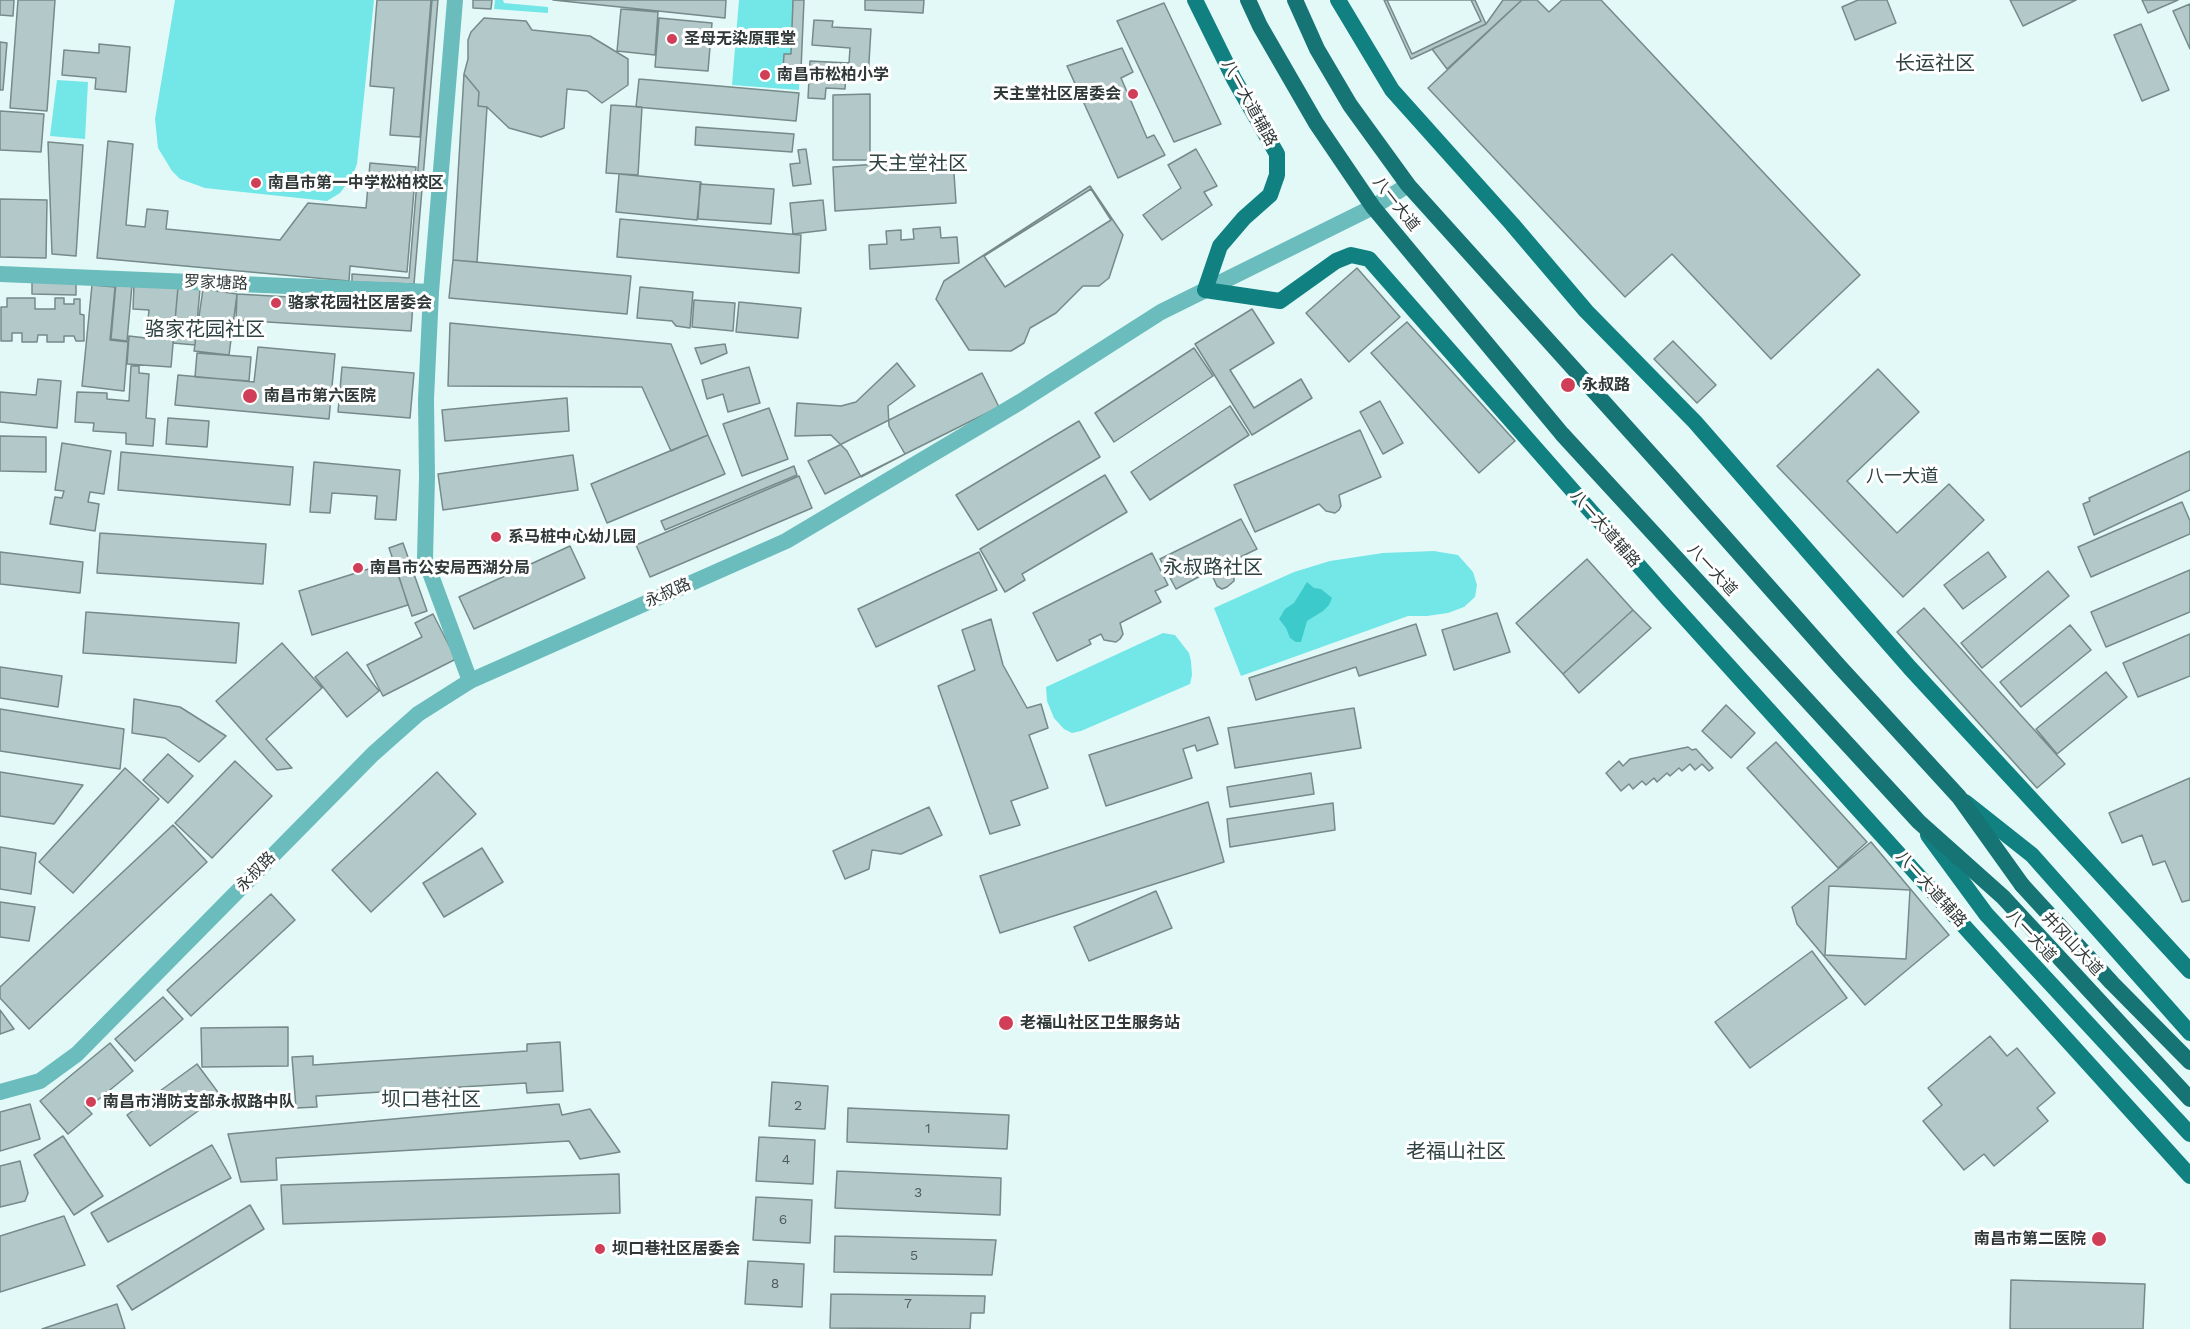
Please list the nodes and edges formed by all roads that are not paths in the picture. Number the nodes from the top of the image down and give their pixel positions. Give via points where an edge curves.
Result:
1 (454, 0) edge
2 (1195, 0) edge
3 (1248, 0) edge
4 (1295, 0) edge
5 (1338, 0) edge
6 (1408, 184) junction
7 (1373, 207) junction
8 (0, 274) edge
9 (1205, 290) junction
10 (431, 292) junction
11 (470, 681) junction
12 (1959, 797) junction
13 (1919, 822) junction
14 (2190, 971) edge
15 (2190, 1033) edge
16 (2190, 1062) edge
17 (0, 1092) edge
18 (2190, 1099) edge
19 (2190, 1134) edge
20 (2190, 1176) edge

1 - 10 street
2 - 9 main road, 八一大道辅路 via 1277,154 1277,175 1270,195 1220,246
3 - 7 highway, 八一大道 via 1316,123
4 - 6 highway, 八一大道 via 1350,105
5 - 14 main road via 1392,90 1586,311 1695,422 1910,668
6 - 7 street, 永叔路
6 - 12 highway, 八一大道
7 - 9 street, 永叔路
7 - 13 highway, 八一大道 via 1562,434
8 - 10 street, 罗家塘路
9 - 11 street, 永叔路 via 1161,312 1020,402 786,541
9 - 20 main road, 八一大道辅路 via 1280,301 1336,261 1351,255 1369,259 1660,591
10 - 11 street via 425,560
11 - 17 street, 永叔路 via 418,714 373,754 78,1054 40,1081
12 - 15 main road, 八一大道 via 2032,855
12 - 16 highway, 井冈山大道, bridge via 2022,885
13 - 18 highway, 井冈山大道 via 2003,897
13 - 19 main road, 八一大道 via 1986,914

